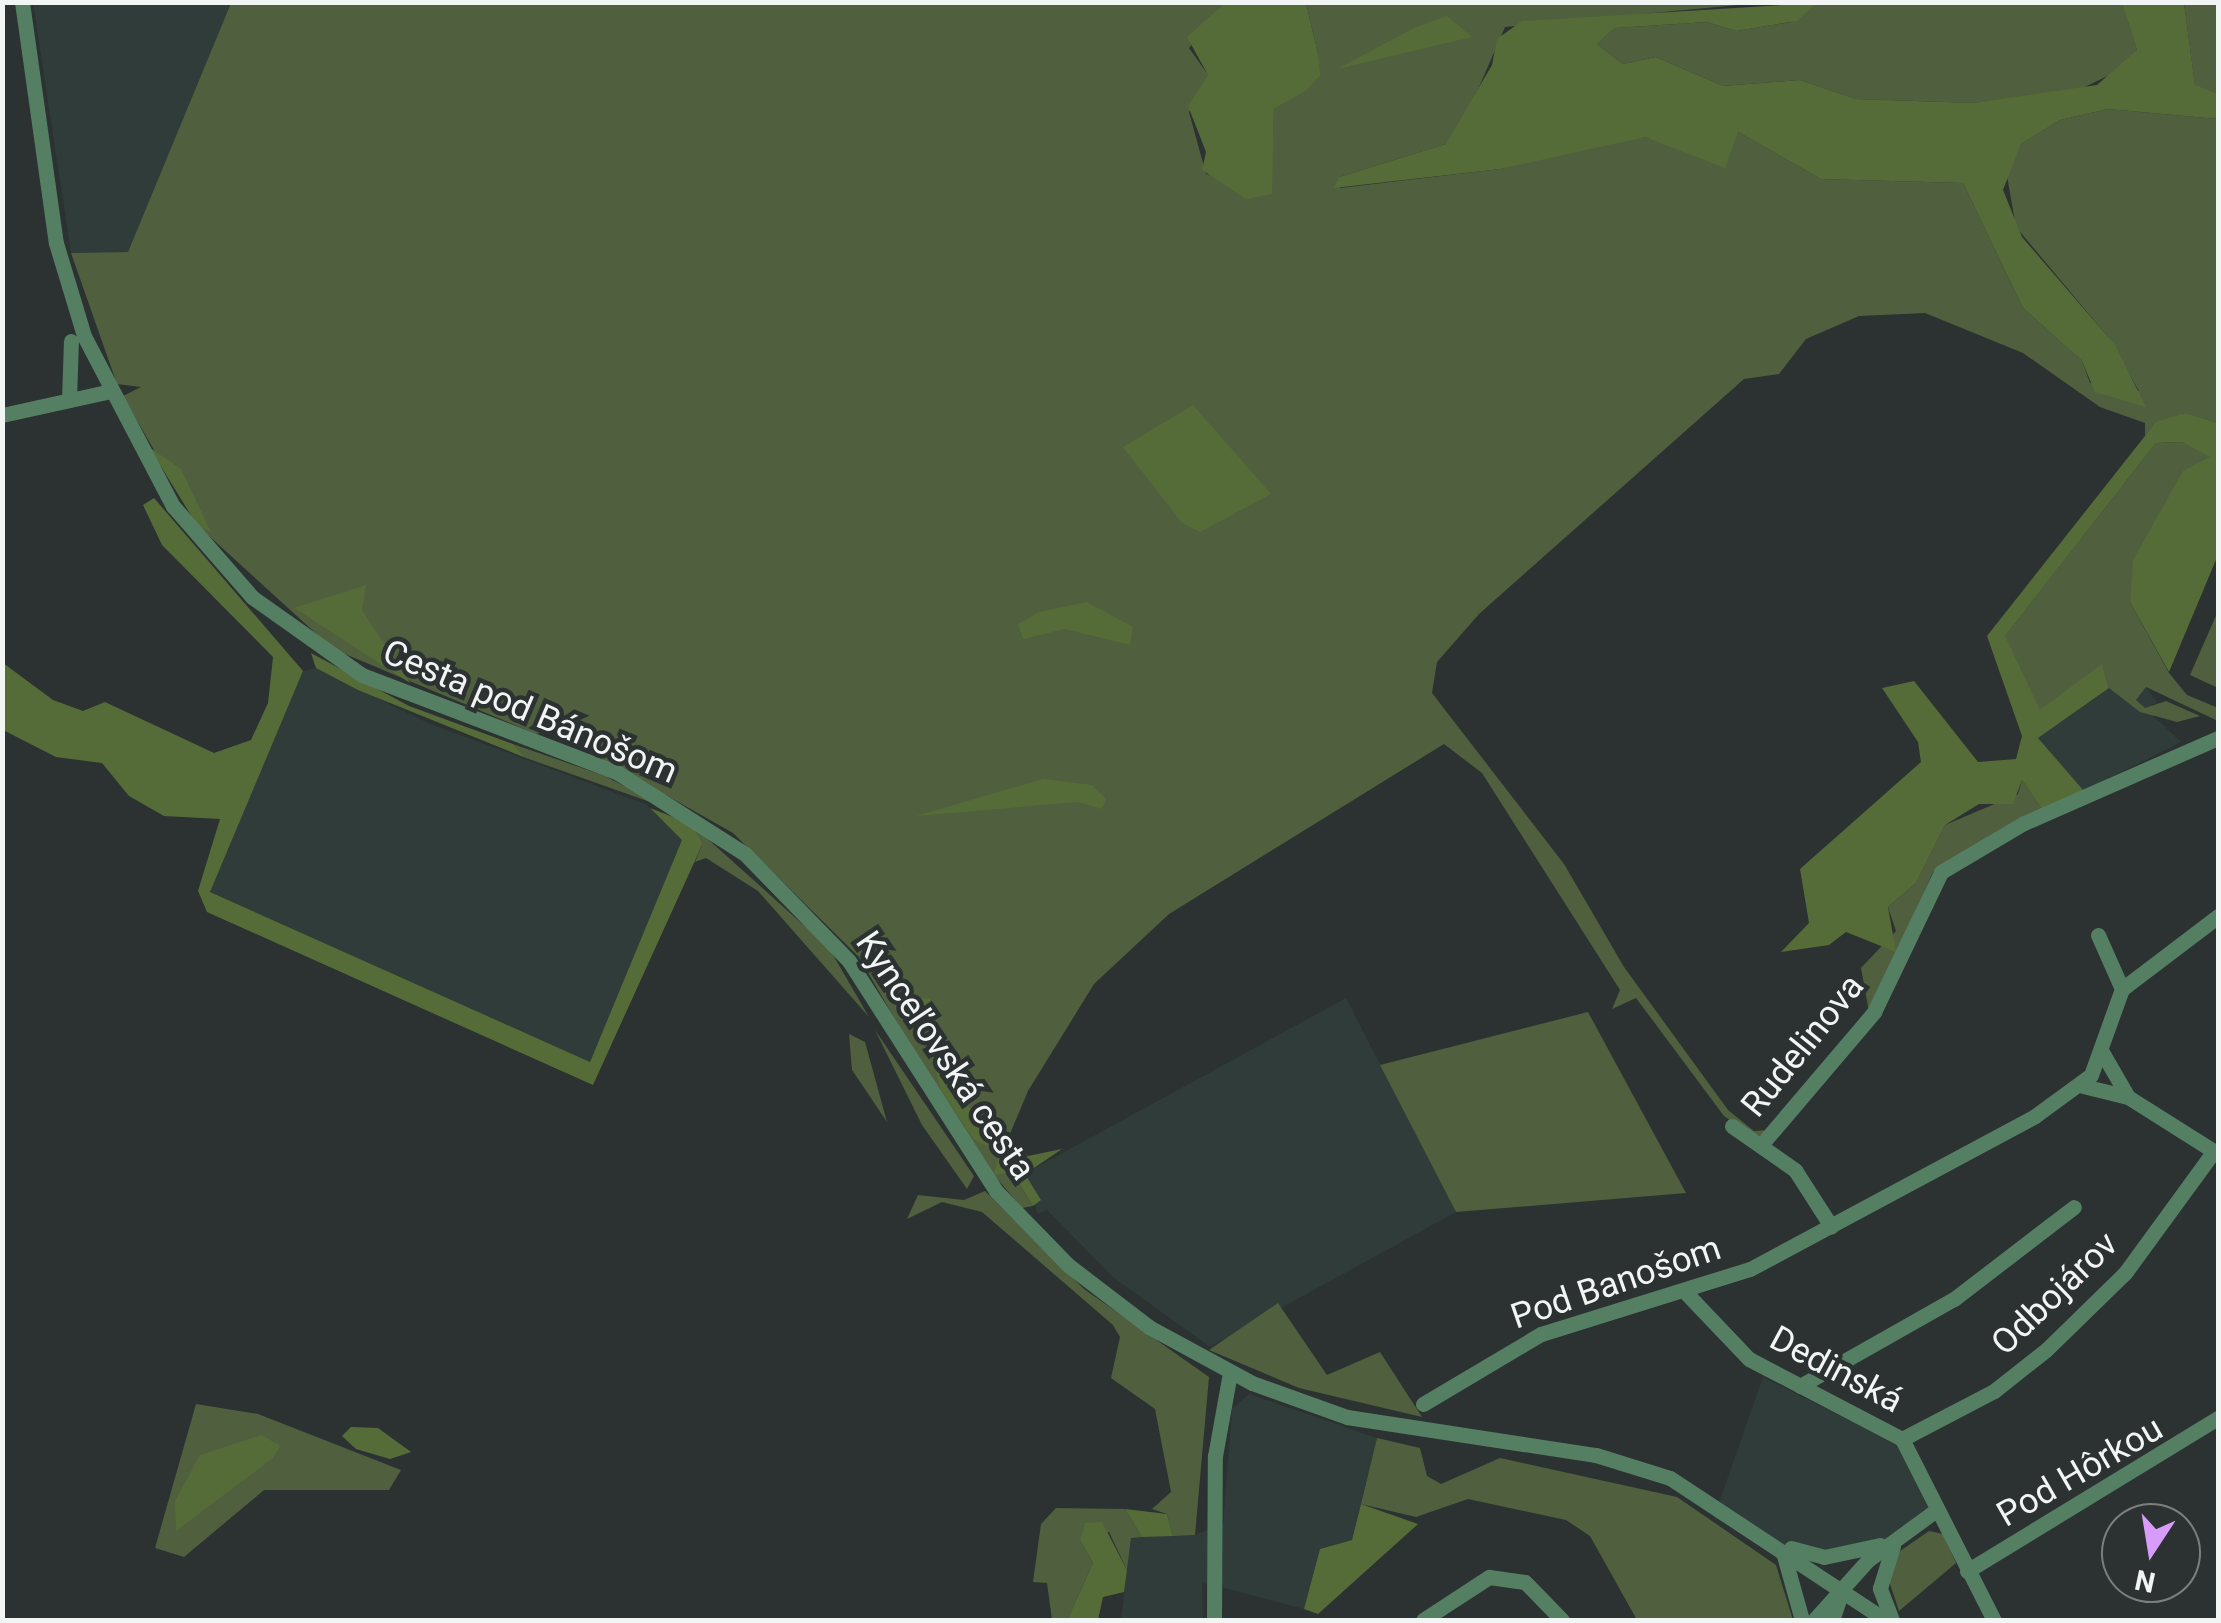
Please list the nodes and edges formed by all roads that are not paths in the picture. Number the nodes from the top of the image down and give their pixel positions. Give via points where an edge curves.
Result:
1 (22, 2) edge
2 (71, 341) dead end
3 (108, 392) junction
4 (70, 400) junction
5 (2, 415) edge
6 (2218, 738) edge
7 (682, 808) joint
8 (2218, 916) edge
9 (2098, 935) dead end
10 (2122, 989) junction
11 (2102, 1052) junction
12 (2083, 1086) junction
13 (2128, 1097) junction
14 (1732, 1126) dead end
15 (1761, 1145) junction
16 (2216, 1153) edge
17 (2074, 1208) dead end
18 (1831, 1226) junction
19 (1688, 1294) junction
20 (1230, 1372) junction
21 (1800, 1386) junction
22 (1422, 1404) dead end
23 (2218, 1418) edge
24 (1902, 1440) junction
25 (1935, 1511) junction
26 (1894, 1538) junction
27 (1778, 1544) junction
28 (1967, 1571) junction
29 (1842, 1591) junction
30 (1214, 1620) edge
31 (1423, 1620) edge
32 (1562, 1620) edge
33 (1802, 1620) edge
34 (1814, 1620) edge
35 (1832, 1620) edge
36 (1889, 1620) edge
37 (1994, 1620) edge

1 - 3 street, Cesta pod Bánošom via 56,243
2 - 4 street
3 - 4 street
3 - 7 street, Cesta pod Bánošom via 193,532 288,626 418,702 595,764
4 - 5 street
6 - 15 street, Rudelinova via 2041,816 1932,880 1874,1012
7 - 20 street, Kynceľovská cesta via 760,867 836,944 960,1143 1031,1230 1122,1309
8 - 10 street
9 - 10 street
10 - 11 street
11 - 12 street
11 - 13 street
12 - 13 street
12 - 18 street, Pod Banošom
13 - 16 street
14 - 15 street
15 - 18 street via 1795,1170
16 - 24 street, Odbojárov via 2124,1273 2046,1350 1994,1391
17 - 21 street via 1963,1293
18 - 19 street, Pod Banošom
19 - 21 street, Dedinská via 1742,1353
19 - 22 street, Pod Banošom via 1541,1334
20 - 27 street, Kynceľovská cesta via 1382,1426 1646,1468
20 - 30 street via 1215,1456
21 - 24 street, Dedinská
23 - 28 street, Pod Hôrkou
24 - 25 street, Dedinská
25 - 26 street
25 - 28 street, Dedinská
26 - 27 street via 1824,1557
26 - 29 street
26 - 36 street via 1880,1566
27 - 29 street
27 - 33 street
28 - 37 street, Dedinská
29 - 34 street
29 - 35 street
29 - 36 street
31 - 32 street via 1489,1577 1542,1592

